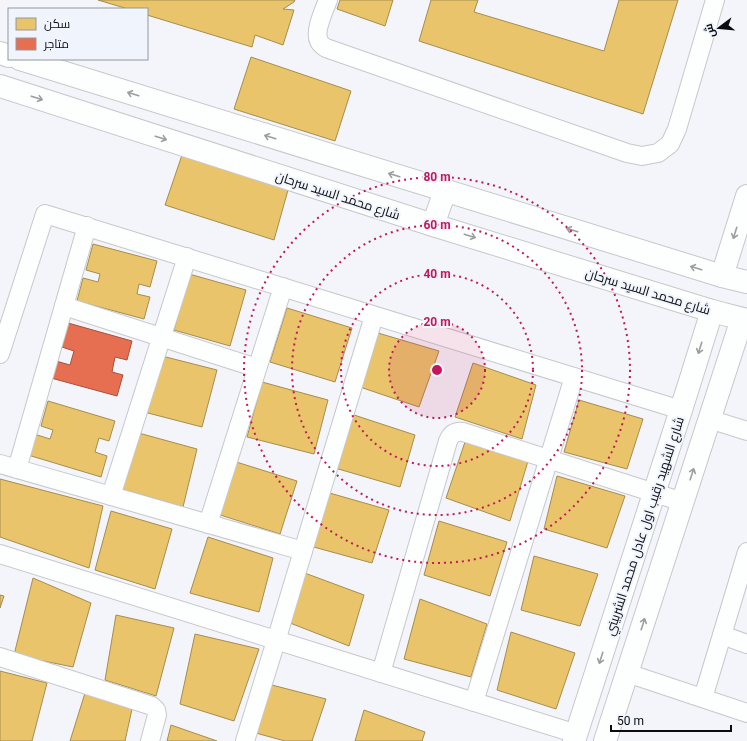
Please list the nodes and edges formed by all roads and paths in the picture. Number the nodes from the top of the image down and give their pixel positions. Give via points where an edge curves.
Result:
1 (328, 0) edge
2 (715, 0) edge
3 (23, 60) edge
4 (0, 86) edge
5 (445, 191) junction
6 (747, 196) edge
7 (433, 225) junction
8 (87, 226) junction
9 (187, 257) junction
10 (722, 276) junction
11 (747, 282) edge
12 (283, 287) junction
13 (64, 306) junction
14 (712, 310) junction
15 (374, 316) junction
16 (745, 319) edge
17 (161, 338) junction
18 (0, 354) edge
19 (257, 368) junction
20 (574, 377) junction
21 (681, 410) junction
22 (709, 419) junction
23 (747, 431) edge
24 (549, 460) junction
25 (0, 464) edge
26 (17, 469) junction
27 (654, 493) junction
28 (111, 496) junction
29 (683, 502) junction
30 (208, 524) junction
31 (303, 551) junction
32 (0, 554) edge
33 (747, 554) edge
34 (743, 580) edge
35 (722, 635) junction
36 (276, 640) junction
37 (747, 644) edge
38 (0, 657) edge
39 (381, 673) junction
40 (627, 673) junction
41 (703, 698) junction
42 (474, 702) junction
43 (747, 713) edge
44 (575, 737) edge
45 (247, 740) edge
46 (150, 741) edge
47 (605, 741) edge

1 - 2 street via 318,32 319,42 326,48 627,153 642,156 658,153 670,144 677,129
5 -> 3 street
4 -> 7 street, شارع محمد السيد سرحان
5 - 7 street
10 -> 5 street
6 -> 10 street
7 -> 14 street, شارع محمد السيد سرحان
8 - 9 street
8 - 13 street
8 - 18 street via 46,214
9 - 12 street
9 - 17 street
10 - 11 street
12 - 15 street
12 - 19 street
13 - 17 street
13 - 26 street
14 - 16 street, شارع محمد السيد سرحان
14 -> 21 street, شارع الشهيد رقيب اول عادل محمد الشربيني
15 - 20 street
15 - 31 street
16 - 22 street
17 - 19 street
17 - 28 street
19 - 30 street
20 - 21 street
20 - 24 street
21 - 27 street, شارع الشهيد رقيب اول عادل محمد الشربيني
22 - 23 street
29 -> 22 street
24 - 27 street
24 - 39 street via 463,432 458,431 450,437
24 - 42 street
25 - 26 street
26 - 28 street
27 - 29 street
27 -> 44 street, شارع الشهيد رقيب اول عادل محمد الشربيني
28 - 30 street
40 -> 29 street
30 - 31 street
31 - 36 street
32 - 36 street
33 - 34 street
34 - 35 street
35 - 37 street
35 - 41 street
36 - 39 street
36 - 45 street
38 - 46 street via 152,706 158,715
39 - 42 street
40 - 41 street
40 - 47 street
41 - 43 street
42 - 44 street

